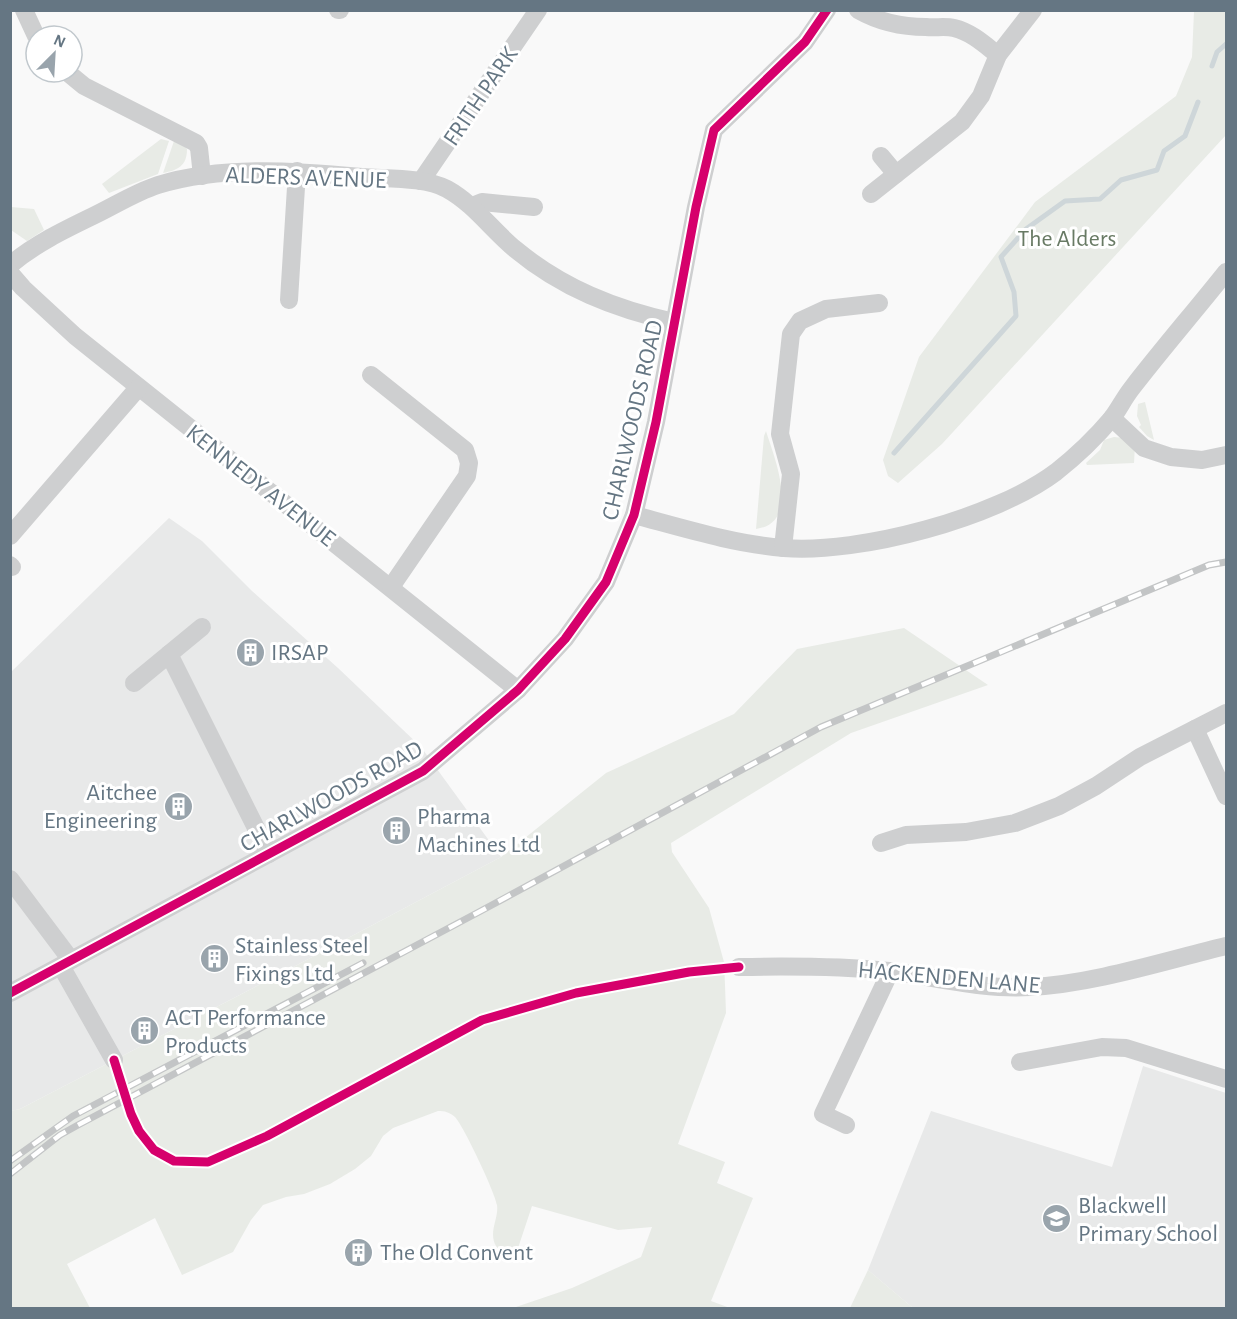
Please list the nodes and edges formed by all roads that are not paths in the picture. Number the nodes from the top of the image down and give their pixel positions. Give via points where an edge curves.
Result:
1 (24, 10) edge
2 (538, 10) edge
3 (827, 10) edge
4 (858, 10) edge
5 (1033, 10) edge
6 (30, 24) edge
7 (998, 55) junction
8 (82, 84) edge
9 (881, 156) dead end
10 (297, 171) junction
11 (896, 174) junction
12 (202, 176) junction
13 (422, 181) junction
14 (871, 194) dead end
15 (472, 206) junction
16 (534, 207) dead end
17 (10, 265) edge
18 (1227, 272) edge
19 (10, 273) edge
20 (17, 293) edge
21 (289, 300) dead end
22 (879, 303) dead end
23 (674, 322) junction
24 (371, 375) dead end
25 (138, 388) junction
26 (1112, 418) junction
27 (1227, 455) edge
28 (634, 515) junction
29 (10, 536) edge
30 (783, 548) junction
31 (391, 587) junction
32 (202, 627) dead end
33 (169, 654) junction
34 (134, 683) dead end
35 (518, 690) junction
36 (1227, 713) edge
37 (1195, 729) junction
38 (1227, 796) edge
39 (880, 843) dead end
40 (269, 854) junction
41 (10, 879) edge
42 (1227, 946) edge
43 (66, 963) junction
44 (739, 967) dead end
45 (890, 972) junction
46 (10, 993) edge
47 (114, 1060) dead end
48 (1020, 1062) dead end
49 (1227, 1079) edge
50 (846, 1125) dead end

1 - 6 street
2 - 13 street, FRITH PARK
3 - 23 street, CHARLWOODS ROAD via 805,42 714,130
4 - 7 street via 895,24 953,28 974,36
5 - 7 street
7 - 11 street via 981,96 962,122
8 - 12 street via 196,142
9 - 11 street
10 - 12 street, ALDERS AVENUE
10 - 13 street, ALDERS AVENUE
10 - 21 street
11 - 14 street
12 - 17 street, ALDERS AVENUE via 157,186 30,248
13 - 15 street, ALDERS AVENUE via 445,188
15 - 16 street via 482,202
15 - 23 street, ALDERS AVENUE via 543,271 614,307
18 - 26 street
19 - 20 street, KENNEDY AVENUE
20 - 25 street, KENNEDY AVENUE
22 - 30 street via 826,309 800,321 791,334 780,434 791,474
23 - 28 street, CHARLWOODS ROAD
24 - 31 street via 465,450 469,463 467,476
25 - 29 street
25 - 31 street, KENNEDY AVENUE
26 - 27 street via 1144,448 1153,451 1202,460
26 - 30 street via 1055,472 1020,494 979,511 916,532 850,546
28 - 30 street
28 - 35 street, CHARLWOODS ROAD via 606,582 565,639
31 - 35 street, KENNEDY AVENUE
32 - 33 street
33 - 34 street
33 - 40 street
35 - 40 street, CHARLWOODS ROAD via 423,771
36 - 37 street
37 - 38 street
37 - 39 street via 1068,801 1015,823 966,832 906,835
40 - 43 street, CHARLWOODS ROAD
41 - 43 street
42 - 45 street, HACKENDEN LANE via 1068,984 1027,988
43 - 46 street, CHARLWOODS ROAD
43 - 47 street
44 - 45 street, HACKENDEN LANE via 806,966
45 - 50 street via 823,1114
48 - 49 street via 1102,1047 1126,1048

